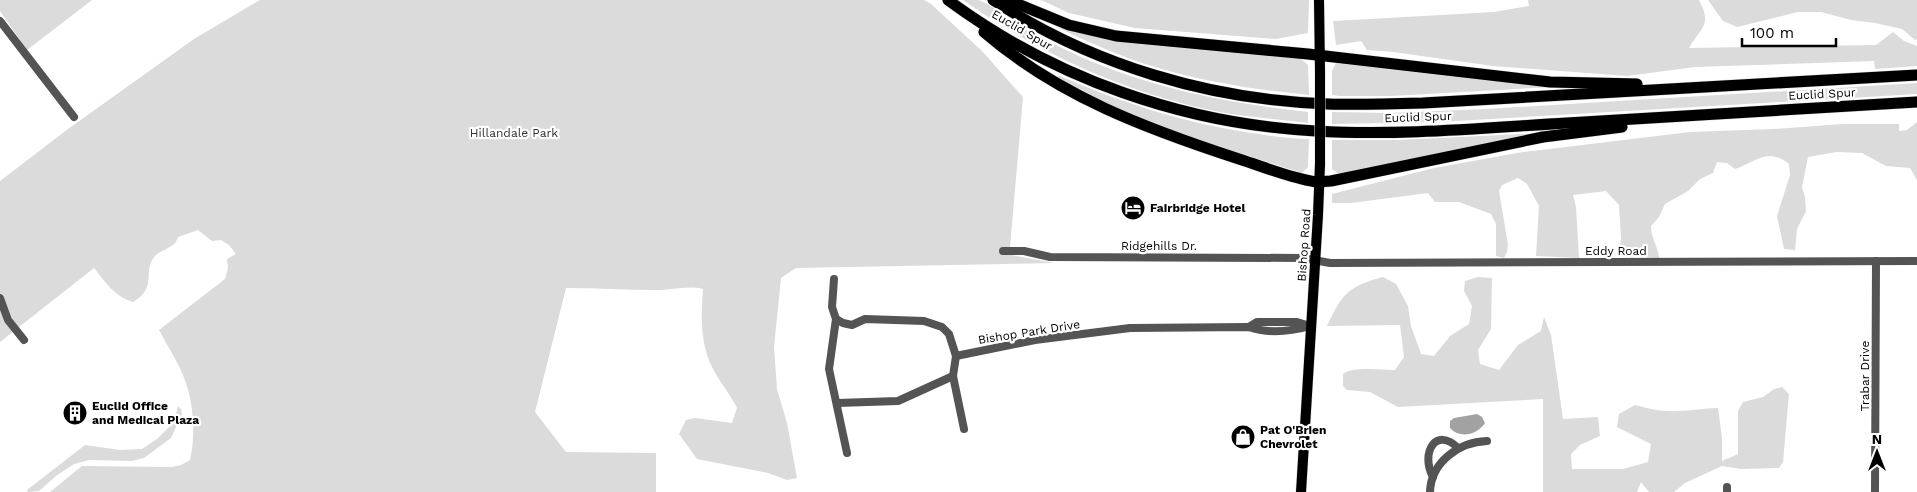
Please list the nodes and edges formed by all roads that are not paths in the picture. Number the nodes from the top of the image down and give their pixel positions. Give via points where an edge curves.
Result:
1 (947, 0) edge
2 (993, 0) edge
3 (1008, 0) edge
4 (1320, 0) edge
5 (0, 21) edge
6 (1320, 56) junction
7 (1917, 75) edge
8 (1683, 88) junction
9 (1917, 102) edge
10 (1719, 114) junction
11 (74, 117) dead end
12 (1320, 182) junction
13 (1003, 251) dead end
14 (1315, 260) junction
15 (1917, 260) edge
16 (1876, 261) junction
17 (834, 279) dead end
18 (0, 298) edge
19 (836, 319) junction
20 (1311, 326) junction
21 (24, 340) dead end
22 (956, 356) junction
23 (953, 376) junction
24 (837, 403) junction
25 (964, 429) dead end
26 (1488, 441) dead end
27 (1458, 448) junction
28 (847, 453) dead end
29 (1433, 477) junction
30 (1302, 492) edge
31 (1430, 492) edge
32 (1875, 492) edge

1 - 10 highway, Euclid Spur via 1032,53 1095,82 1160,105 1248,124 1317,132 1394,132
1 - 12 highway via 1002,46 1063,87 1095,104 1174,138
2 - 8 highway, Euclid Spur via 1063,39 1127,66 1194,86 1263,99 1374,104
3 - 6 highway via 1061,22 1106,34
4 - 6 main road, Bishop Road
5 - 11 street
6 - 8 highway via 1550,82
6 - 12 main road, Bishop Road, bridge
7 - 8 highway, Euclid Spur
9 - 10 highway, Euclid Spur
10 - 12 highway via 1670,124 1543,137
12 - 14 main road, Bishop Road
13 - 14 street, Ridgehills Dr. via 1050,256
14 - 16 street, Eddy Road via 1330,263
14 - 20 main road, Bishop Road
15 - 16 street, Eddy Road
16 - 32 street, Trabar Drive
17 - 19 street via 832,307
18 - 21 street via 8,320
19 - 22 street via 852,325 866,319 924,321 942,327 949,334
19 - 24 street via 829,369
20 - 22 street, Bishop Park Drive via 1297,322 1257,322 1249,327 1130,328 1035,340
20 - 30 main road, Bishop Road
22 - 23 street
23 - 24 street via 898,401
23 - 25 street
24 - 28 street
26 - 27 street
27 - 29 street via 1446,458
27 - 29 street via 1445,440 1436,442 1428,451 1427,462
29 - 31 street

